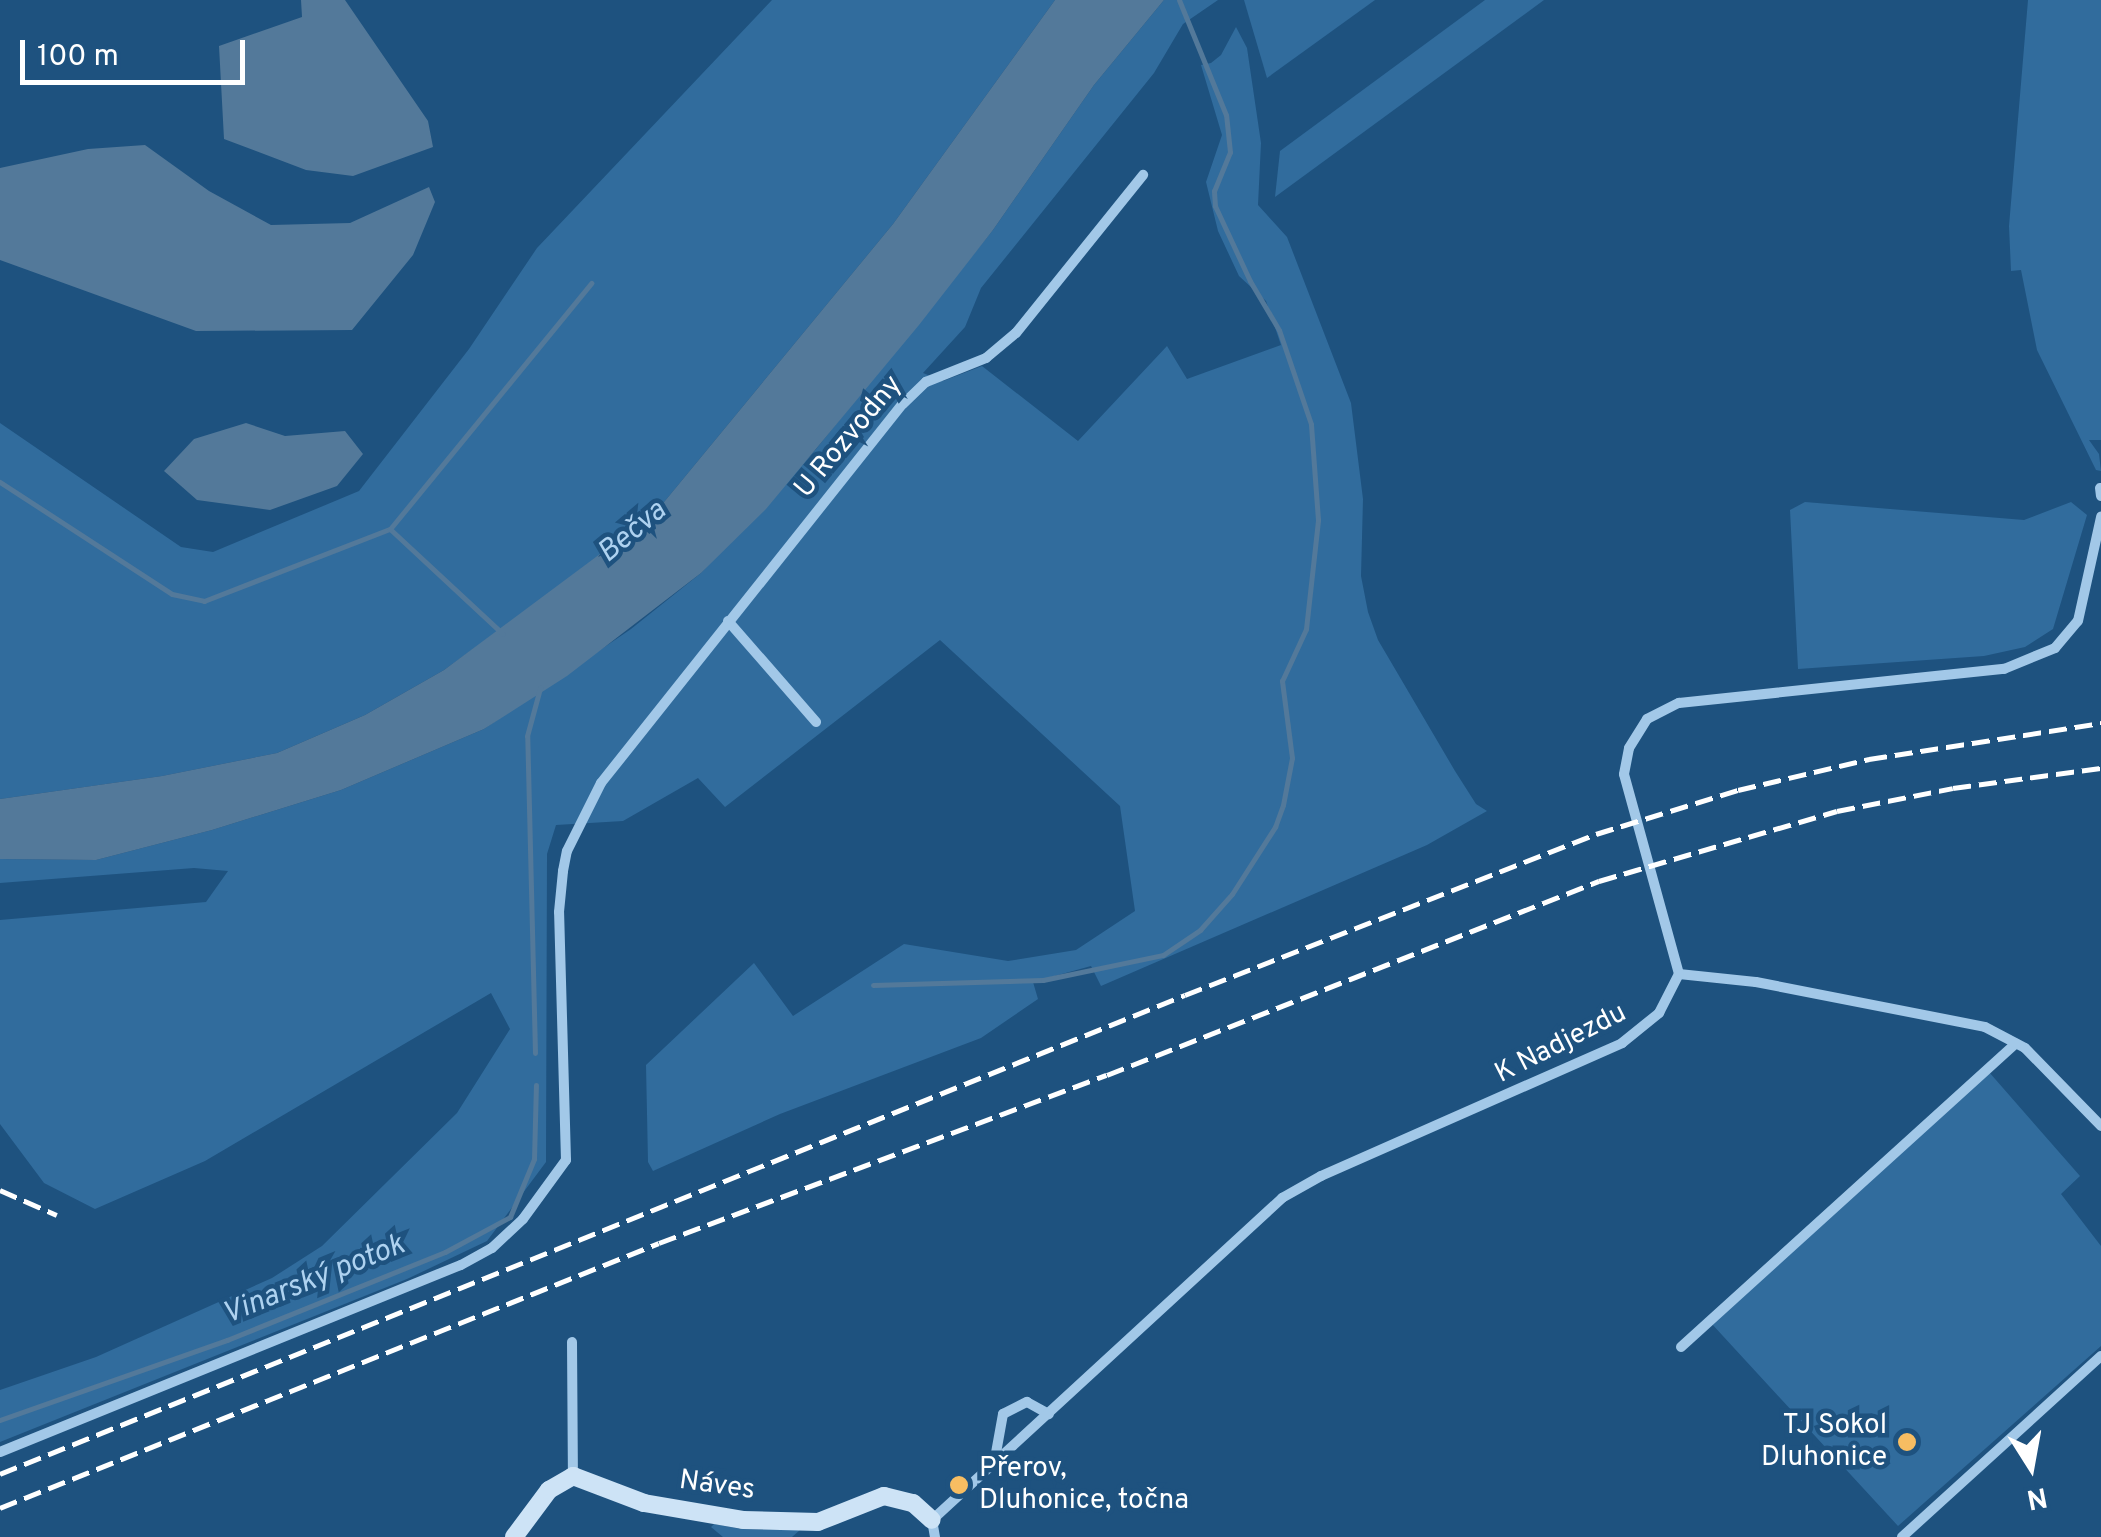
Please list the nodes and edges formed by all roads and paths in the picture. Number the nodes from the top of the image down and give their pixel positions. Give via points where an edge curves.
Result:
1 (1142, 175) dead end
2 (2100, 488) edge
3 (2101, 496) edge
4 (2101, 517) edge
5 (728, 621) junction
6 (816, 722) dead end
7 (1678, 974) junction
8 (2016, 1043) junction
9 (2101, 1126) edge
10 (572, 1342) dead end
11 (1681, 1348) dead end
12 (2101, 1356) edge
13 (1050, 1414) junction
14 (0, 1452) edge
15 (994, 1465) junction
16 (572, 1476) junction
17 (934, 1528) edge
18 (514, 1537) edge
19 (1902, 1537) edge

1 - 5 street, U Rozvodny via 1016,333 986,358 934,377 912,393
2 - 3 street
4 - 7 street via 2078,621 2055,648 2004,669 1668,706 1647,719 1628,748 1624,774
5 - 6 street
5 - 14 street, U Rozvodny via 601,783 567,851 559,912 566,1160 523,1219 482,1255
7 - 8 street via 1947,1018 1985,1026
7 - 13 street, K Nadjezdu via 1659,1013 1622,1043 1282,1198
8 - 9 street
8 - 11 street
10 - 16 street
12 - 19 street
13 - 15 street, K Nadjezdu
13 - 15 street via 1027,1402 1003,1414
15 - 17 street, K Nadjezdu
16 - 17 street, Náves via 634,1500 743,1520 818,1522 884,1496 913,1503
16 - 18 street via 549,1490

